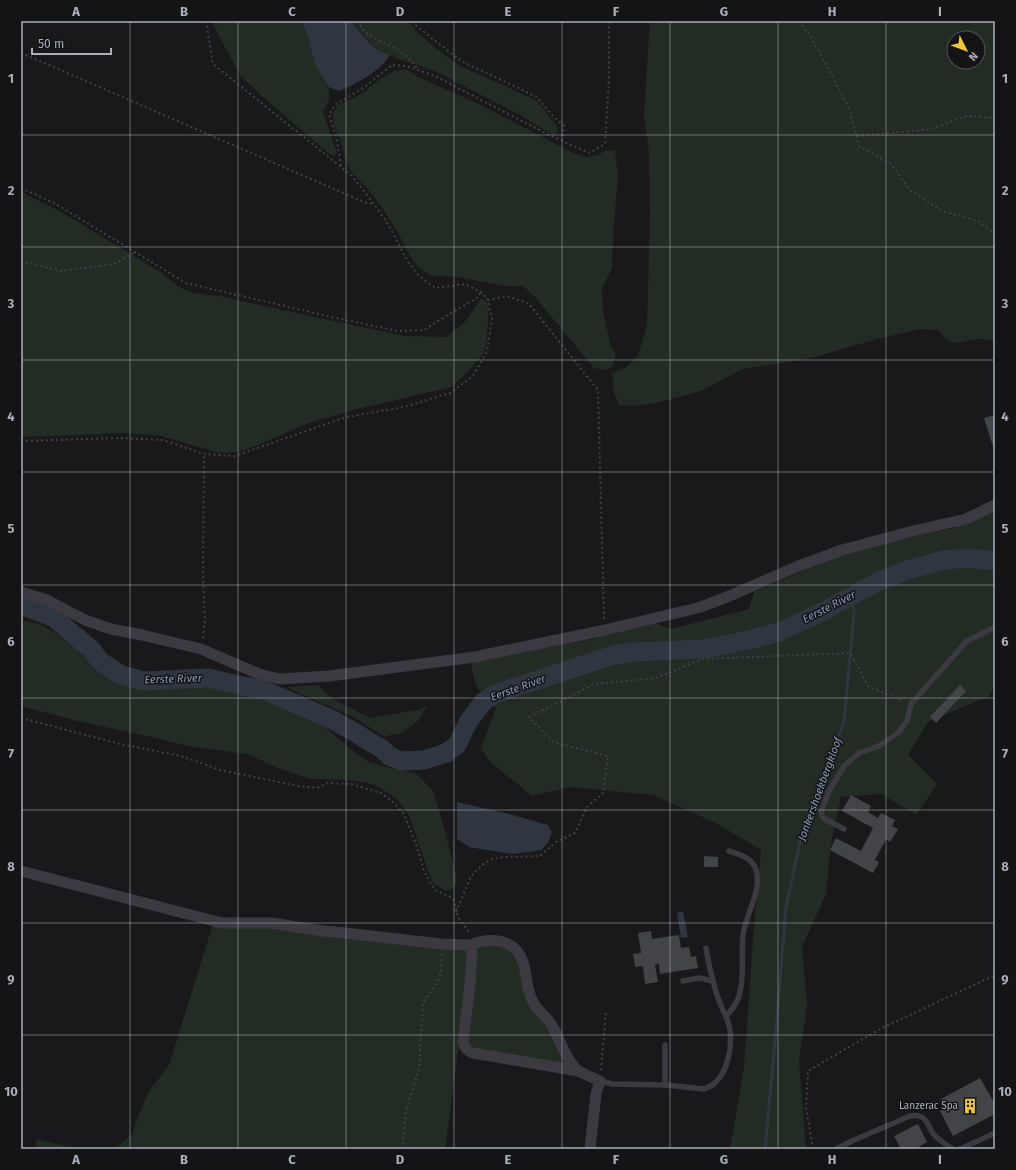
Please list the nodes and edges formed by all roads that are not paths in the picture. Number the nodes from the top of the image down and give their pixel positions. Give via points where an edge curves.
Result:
1 (995, 505) edge
2 (21, 592) edge
3 (995, 627) edge
4 (844, 829) dead end
5 (729, 851) dead end
6 (21, 871) edge
7 (474, 943) junction
8 (706, 948) dead end
9 (683, 981) dead end
10 (713, 981) junction
11 (726, 1017) junction
12 (665, 1045) dead end
13 (578, 1071) junction
14 (600, 1081) junction
15 (665, 1085) junction
16 (995, 1133) edge
17 (590, 1149) edge
18 (836, 1149) edge
19 (953, 1149) edge
20 (960, 1149) edge

1 - 2 street via 966,519 842,550 796,566 701,607 475,657 329,676 280,679 259,674 201,649 106,628 47,600
3 - 4 lane via 967,641 911,704 907,721 898,733 879,746 859,753 844,766 829,790 821,812 823,818
5 - 11 lane via 745,856 754,865 758,877 757,889 743,935 742,983 738,998
6 - 7 street via 222,924 272,923 441,944
7 - 13 street via 492,939 504,941 518,952 523,961 532,1002 550,1023 564,1052
7 - 13 street via 463,1042 467,1050
8 - 10 lane
9 - 10 lane via 699,978
10 - 11 lane
11 - 15 lane via 729,1022 730,1052 726,1066 718,1079 704,1089
12 - 15 lane
13 - 14 street
14 - 15 lane via 612,1084
14 - 17 street via 596,1094
16 - 20 lane
18 - 19 lane via 918,1114 924,1118 935,1135

